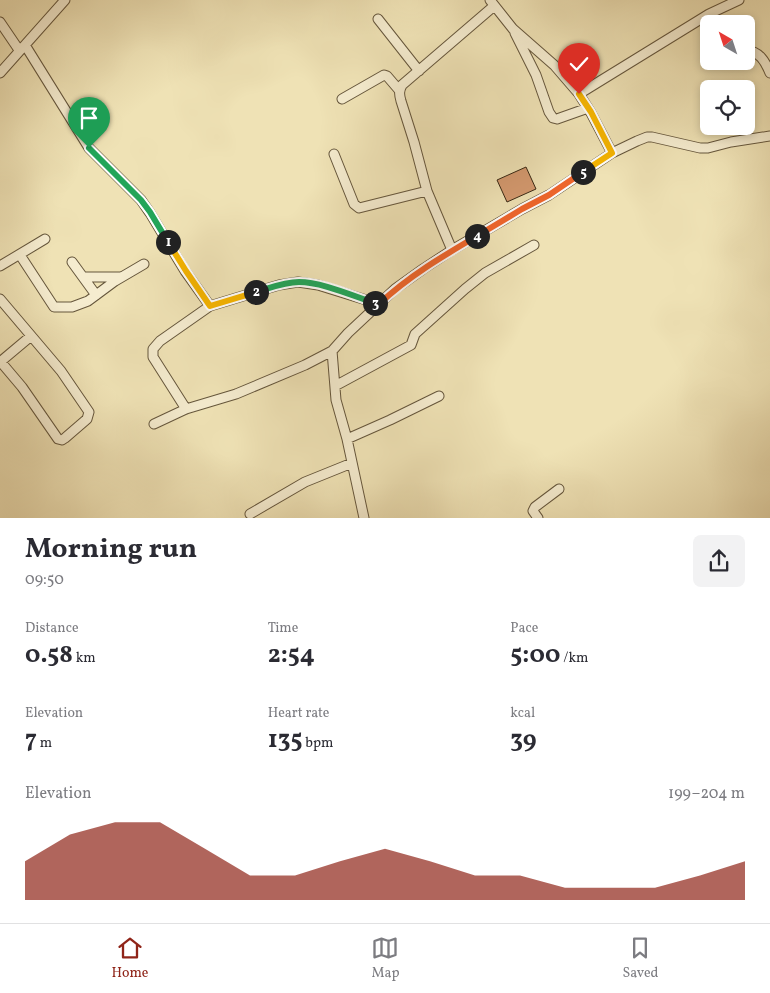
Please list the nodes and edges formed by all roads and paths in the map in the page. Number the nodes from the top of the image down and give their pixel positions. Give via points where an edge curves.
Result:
1 (65, 0) edge
2 (739, 0) edge
3 (492, 3) edge
4 (378, 20) dead end
5 (0, 22) edge
6 (513, 29) junction
7 (22, 47) junction
8 (755, 53) edge
9 (419, 71) junction
10 (0, 73) edge
11 (770, 73) edge
12 (400, 90) junction
13 (579, 94) junction
14 (342, 99) dead end
15 (588, 108) junction
16 (770, 136) edge
17 (612, 153) junction
18 (334, 154) dead end
19 (427, 191) junction
20 (45, 240) dead end
21 (534, 245) dead end
22 (452, 250) junction
23 (20, 255) junction
24 (72, 262) dead end
25 (144, 264) dead end
26 (0, 266) edge
27 (83, 277) junction
28 (122, 277) junction
29 (96, 295) junction
30 (0, 299) edge
31 (379, 304) junction
32 (210, 306) junction
33 (31, 336) junction
34 (332, 351) junction
35 (0, 362) edge
36 (335, 386) junction
37 (439, 396) dead end
38 (186, 409) junction
39 (154, 424) dead end
40 (347, 439) junction
41 (352, 463) junction
42 (559, 489) dead end
43 (250, 514) dead end
44 (364, 518) edge
45 (538, 518) edge

1 - 7 street
2 - 13 street via 709,14
3 - 6 street
3 - 9 street
4 - 9 street
5 - 7 street
6 - 13 street via 554,65
6 - 15 street via 553,118
7 - 10 street
7 - 32 street via 89,148 150,212
8 - 11 street via 766,62
9 - 12 street
12 - 14 street via 384,75
12 - 19 street
13 - 15 street
15 - 17 street
16 - 17 street via 708,148 646,137
17 - 22 street via 549,195
18 - 19 street via 354,204 359,208
19 - 22 street
20 - 23 street
21 - 36 street via 485,273 465,289 415,334 411,345
22 - 31 street via 395,289
23 - 26 street
23 - 29 street via 54,307 78,306
24 - 27 street
25 - 28 street
27 - 28 street
27 - 29 street
28 - 29 street
30 - 33 street
31 - 32 street via 298,282
31 - 34 street
32 - 38 street via 153,349 153,356
33 - 35 street
33 - 35 street via 61,371 89,412 87,419 65,438 58,439 22,386
34 - 36 street
34 - 38 street via 236,394
36 - 40 street
37 - 40 street
38 - 39 street
40 - 41 street
41 - 43 street via 305,482
41 - 44 street
42 - 45 street via 533,509

